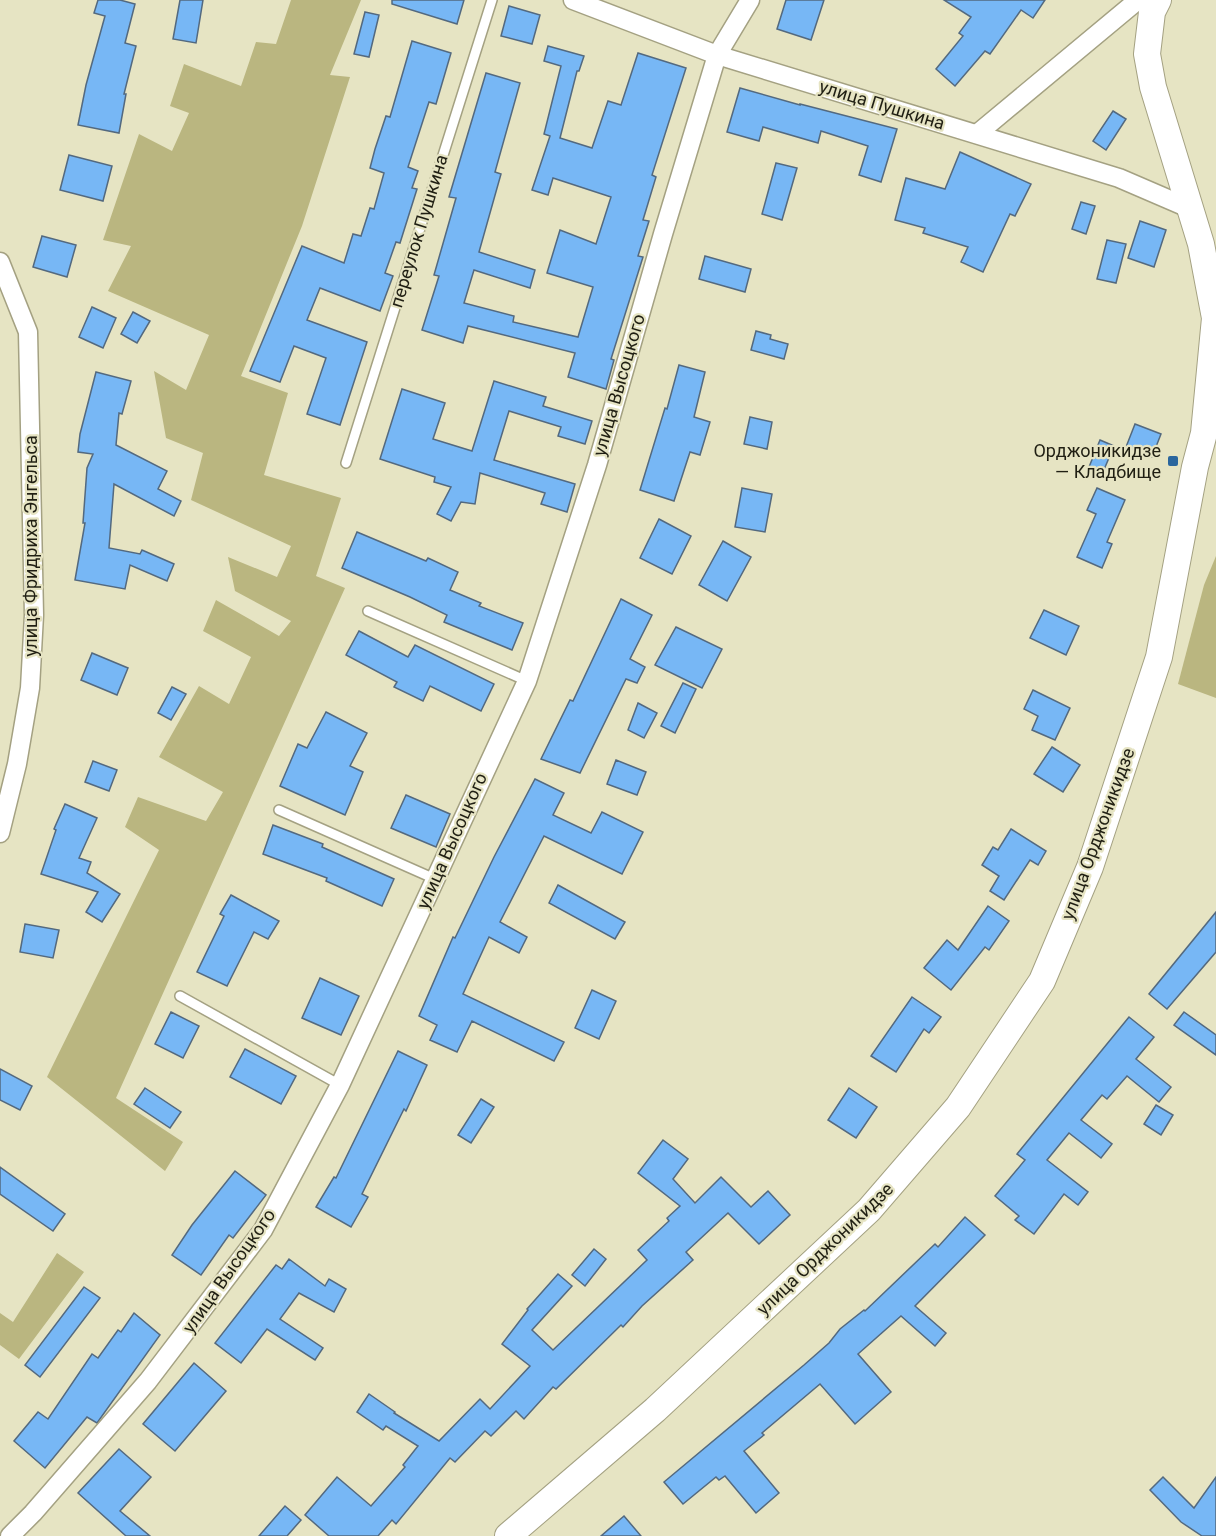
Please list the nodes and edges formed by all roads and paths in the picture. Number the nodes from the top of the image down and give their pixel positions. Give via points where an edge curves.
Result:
1 (492, 0) edge
2 (573, 0) edge
3 (750, 0) edge
4 (1138, 0) edge
5 (1158, 0) edge
6 (717, 55) junction
7 (977, 134) junction
8 (1191, 209) junction
9 (1209, 243) edge
10 (0, 262) edge
11 (346, 463) dead end
12 (368, 612) dead end
13 (527, 681) junction
14 (279, 810) dead end
15 (0, 833) edge
16 (435, 879) junction
17 (180, 996) dead end
18 (340, 1085) junction
19 (10, 1536) edge
20 (508, 1536) edge

1 - 11 lane, переулок Пушкина
2 - 6 street, улица Пушкина
3 - 6 street, улица Высоцкого
4 - 7 street
5 - 8 main road, улица Орджоникидзе via 1152,12 1147,54 1153,87
6 - 7 street, улица Пушкина
6 - 13 street, улица Высоцкого via 597,465
7 - 8 street, улица Пушкина via 1119,178
8 - 9 main road, улица Орджоникидзе
9 - 20 main road, улица Орджоникидзе via 1215,318 1205,422 1159,657 1090,867 1042,981 958,1107 869,1210 655,1410
10 - 15 street, улица Фридриха Энгельса via 28,332 34,615 30,688
12 - 13 lane
13 - 16 street, улица Высоцкого
14 - 16 lane
16 - 18 street, улица Высоцкого
17 - 18 lane
18 - 19 street, улица Высоцкого via 263,1230 148,1381

